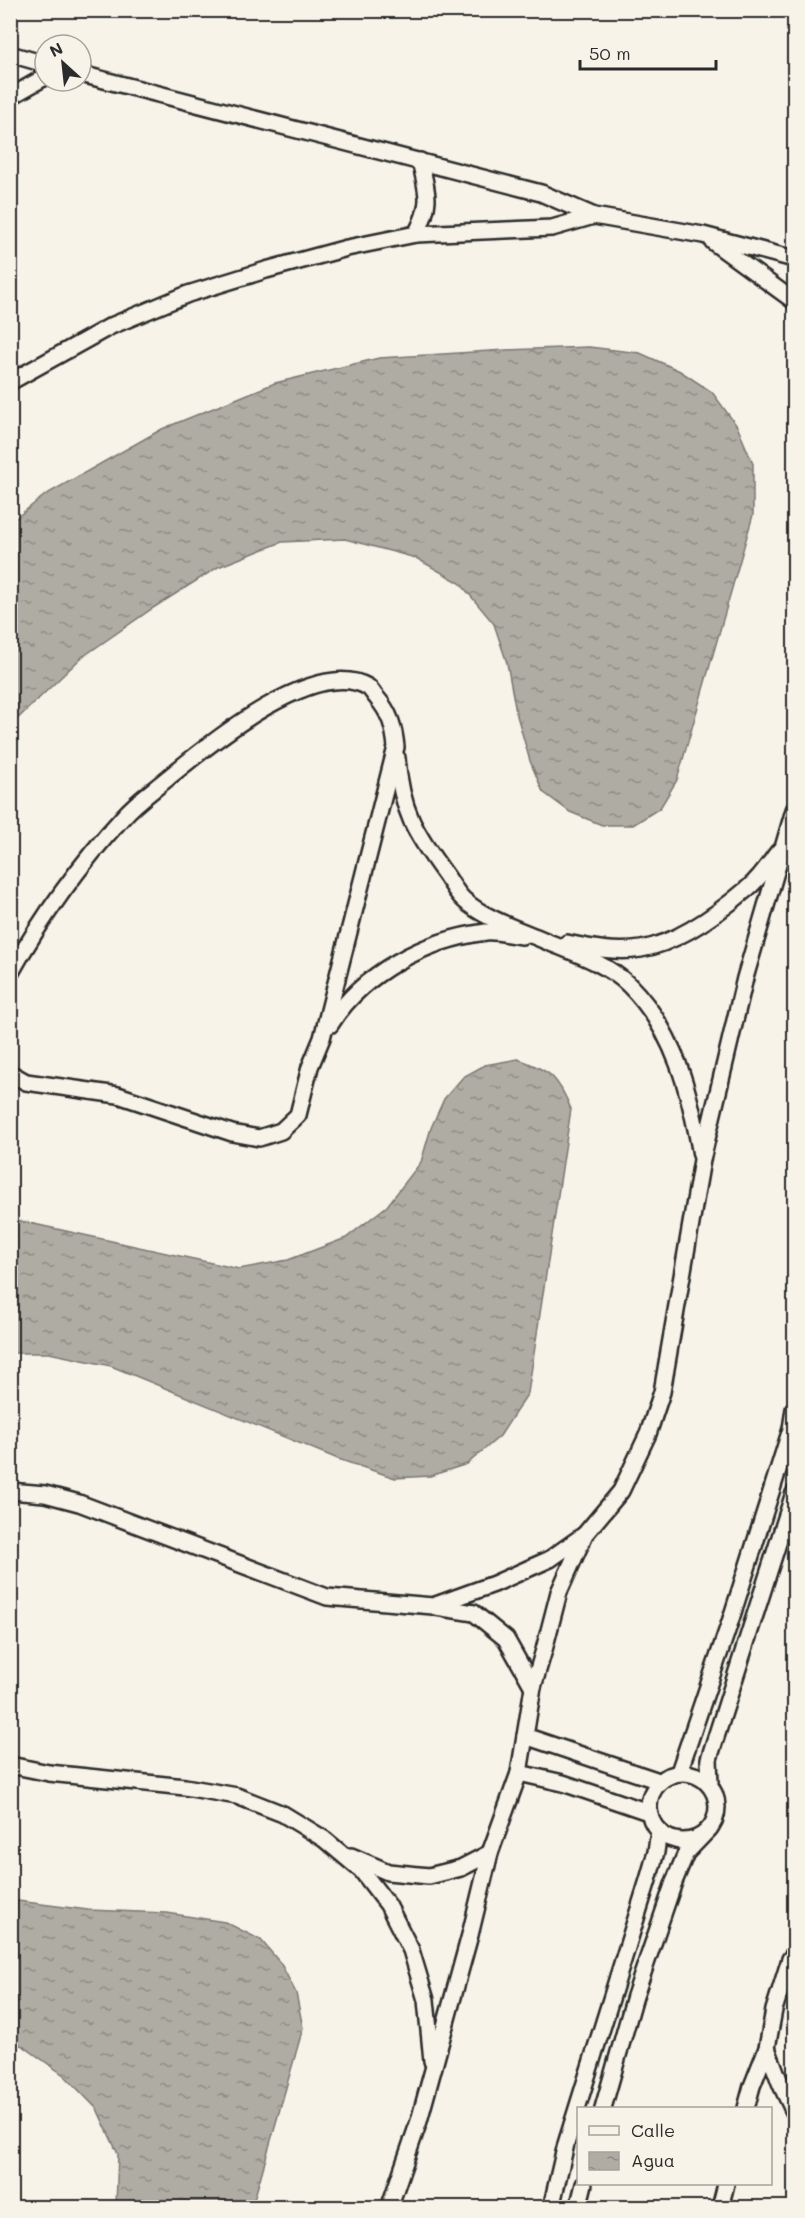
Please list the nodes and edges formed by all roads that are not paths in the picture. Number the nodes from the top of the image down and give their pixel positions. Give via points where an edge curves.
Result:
1 (10, 54) edge
2 (33, 61) edge
3 (93, 77) edge
4 (33, 84) edge
5 (10, 97) edge
6 (420, 161) junction
7 (594, 216) junction
8 (416, 234) junction
9 (703, 235) junction
10 (795, 259) edge
11 (795, 301) edge
12 (10, 382) edge
13 (396, 747) junction
14 (795, 810) edge
15 (782, 848) junction
16 (537, 938) junction
17 (10, 974) edge
18 (322, 1038) junction
19 (10, 1073) edge
20 (702, 1160) junction
21 (795, 1409) edge
22 (10, 1491) edge
23 (795, 1493) edge
24 (585, 1534) junction
25 (433, 1606) junction
26 (532, 1688) junction
27 (525, 1736) junction
28 (10, 1765) edge
29 (679, 1772) junction
30 (519, 1773) junction
31 (659, 1781) junction
32 (710, 1784) junction
33 (648, 1812) junction
34 (710, 1828) junction
35 (658, 1831) junction
36 (336, 1849) junction
37 (490, 1853) junction
38 (795, 1954) edge
39 (767, 2048) junction
40 (433, 2070) junction
41 (577, 2107) edge
42 (604, 2107) edge
43 (747, 2107) edge
44 (577, 2109) edge
45 (795, 2112) edge
46 (584, 2185) edge
47 (726, 2185) edge
48 (389, 2208) edge
49 (551, 2208) edge
50 (578, 2208) edge
51 (720, 2208) edge

1 - 2 street
3 - 6 street
4 - 5 street
6 - 7 street via 541,193
6 - 8 street via 428,194 426,214
7 - 8 street via 552,228
7 - 9 street
8 - 12 street via 346,248 188,294 111,326
9 - 10 street
9 - 11 street
13 - 16 street via 404,807 417,833 464,900
13 - 17 street via 392,718 381,703 368,688 346,681 320,683 263,708 193,757 126,813 75,874
13 - 18 street
14 - 15 street
15 - 16 street via 749,887 704,921 667,941 640,949 599,950
15 - 20 street via 745,978
16 - 18 street via 488,932 408,955 372,978 341,1006
16 - 20 street via 602,965 628,984 645,1004 676,1055 688,1090
18 - 19 street via 298,1116 281,1131 260,1138 232,1133 118,1095 26,1082
20 - 24 street via 662,1392 648,1434 621,1491
21 - 29 street
22 - 25 street via 45,1494 79,1503 327,1597
23 - 32 street via 709,1759
24 - 25 street via 532,1567
24 - 26 street via 559,1592
25 - 26 street via 474,1613 506,1639
26 - 27 street
27 - 30 street
27 - 31 street
28 - 36 street via 237,1796 283,1814
29 - 31 street
29 - 32 street via 701,1777
30 - 33 street via 563,1783
30 - 37 street
31 - 33 street via 652,1790
32 - 34 street via 718,1806
33 - 35 street
34 - 35 street via 701,1836 679,1841
34 - 42 street via 687,1853 674,1882 635,1996
35 - 41 street via 648,1880
36 - 37 street via 388,1872 429,1876 461,1868
36 - 40 street via 361,1870 388,1905 411,1950 426,2000
37 - 40 street
38 - 39 street via 774,2010
39 - 43 street
39 - 45 street
40 - 48 street
44 - 49 street
46 - 50 street
47 - 51 street

